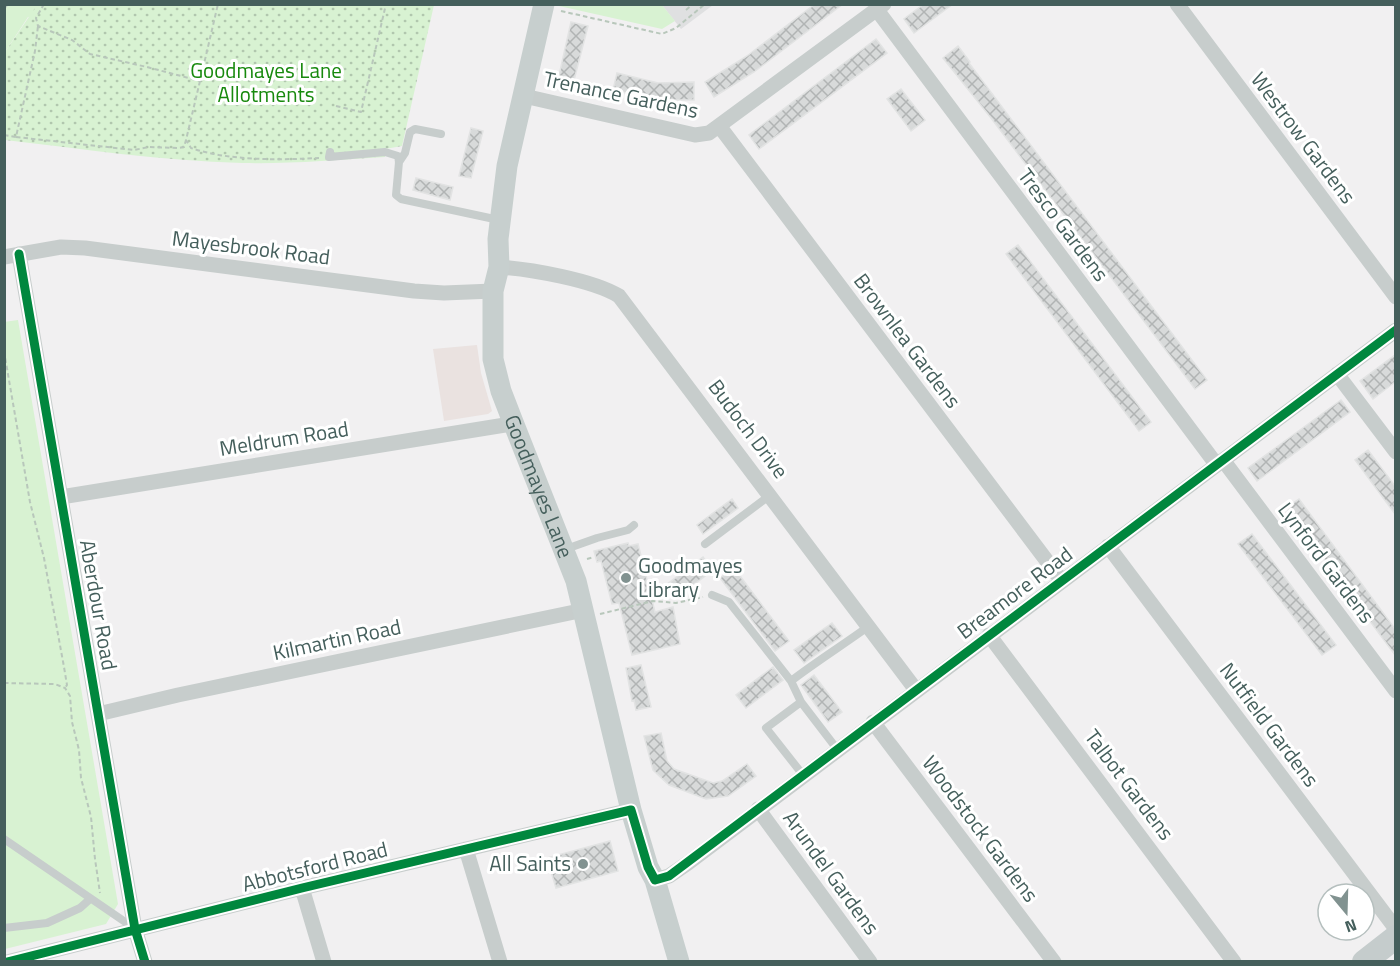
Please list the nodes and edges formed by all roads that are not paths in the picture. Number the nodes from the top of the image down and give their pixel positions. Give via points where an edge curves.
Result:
1 (1177, 4) edge
2 (544, 6) edge
3 (880, 7) edge
4 (524, 96) junction
5 (720, 127) junction
6 (441, 134) dead end
7 (330, 154) road end
8 (399, 162) junction
9 (500, 220) junction
10 (12, 256) edge
11 (499, 267) junction
12 (493, 291) junction
13 (1395, 297) edge
14 (1395, 330) edge
15 (1337, 374) junction
16 (513, 422) junction
17 (1395, 452) edge
18 (1219, 462) junction
19 (771, 495) junction
20 (61, 497) junction
21 (634, 525) dead end
22 (705, 544) dead end
23 (1108, 546) junction
24 (565, 550) junction
25 (1062, 581) junction
26 (712, 595) road end
27 (585, 614) junction
28 (869, 626) junction
29 (989, 635) junction
30 (791, 681) junction
31 (916, 690) junction
32 (1395, 691) edge
33 (801, 702) junction
34 (98, 714) junction
35 (873, 722) junction
36 (837, 749) junction
37 (803, 775) junction
38 (758, 809) junction
39 (631, 810) junction
40 (4, 839) edge
41 (466, 849) junction
42 (655, 880) junction
43 (302, 888) junction
44 (90, 899) junction
45 (4, 928) edge
46 (1395, 928) edge
47 (135, 929) junction
48 (1395, 937) edge
49 (7, 962) edge
50 (145, 962) edge
51 (324, 962) edge
52 (500, 962) edge
53 (679, 962) edge
54 (870, 962) edge
55 (1054, 962) edge
56 (1234, 962) edge
57 (1364, 962) edge

1 - 13 street, Westrow Gardens
2 - 4 main road, Goodmayes Lane
3 - 5 street, Trenance Gardens
3 - 18 street, Tresco Gardens
4 - 5 street, Trenance Gardens via 695,135
4 - 9 main road, Goodmayes Lane via 507,166
5 - 25 street, Brownlea Gardens
6 - 8 lane via 416,129 410,132
7 - 8 lane via 385,152 398,156
8 - 9 lane via 396,195 400,199
9 - 11 main road, Goodmayes Lane
10 - 12 street, Mayesbrook Road via 61,247 85,248 414,291
10 - 20 street, Aberdour Road
11 - 12 main road, Goodmayes Lane
11 - 19 street, Budoch Drive via 595,285 620,296
12 - 16 main road, Goodmayes Lane via 493,359
14 - 15 street, Breamore Road
15 - 17 street
15 - 18 street, Breamore Road
16 - 20 street, Meldrum Road
16 - 24 main road, Goodmayes Lane
18 - 23 street, Breamore Road
18 - 32 street, Lynford Gardens
19 - 22 lane
19 - 28 street, Budoch Drive
20 - 34 street, Aberdour Road
21 - 24 lane
23 - 25 street, Breamore Road
23 - 46 street, Nutfield Gardens
24 - 27 main road, Goodmayes Lane
25 - 29 street, Breamore Road
26 - 30 lane via 729,602
27 - 34 street, Kilmartin Road
27 - 39 main road, Goodmayes Lane
28 - 30 lane
28 - 31 street, Budoch Drive
29 - 31 street, Breamore Road
29 - 56 street, Talbot Gardens
30 - 33 lane
31 - 35 street, Breamore Road
33 - 36 lane
33 - 37 lane via 766,728
34 - 47 street, Aberdour Road
35 - 36 street, Breamore Road
35 - 55 street, Woodstock Gardens
36 - 37 street, Breamore Road
37 - 38 street, Breamore Road
38 - 42 street, Breamore Road via 669,876
38 - 54 street, Arundel Gardens
39 - 41 street, Abbotsford Road
39 - 42 main road, Goodmayes Lane
40 - 44 lane
41 - 43 street, Abbotsford Road
41 - 52 street
42 - 53 main road, Goodmayes Lane
43 - 47 street, Abbotsford Road
43 - 51 street
44 - 45 lane via 47,923
44 - 47 lane
47 - 49 street, Abbotsford Road
47 - 50 street, Aberdour Road
48 - 57 main road

